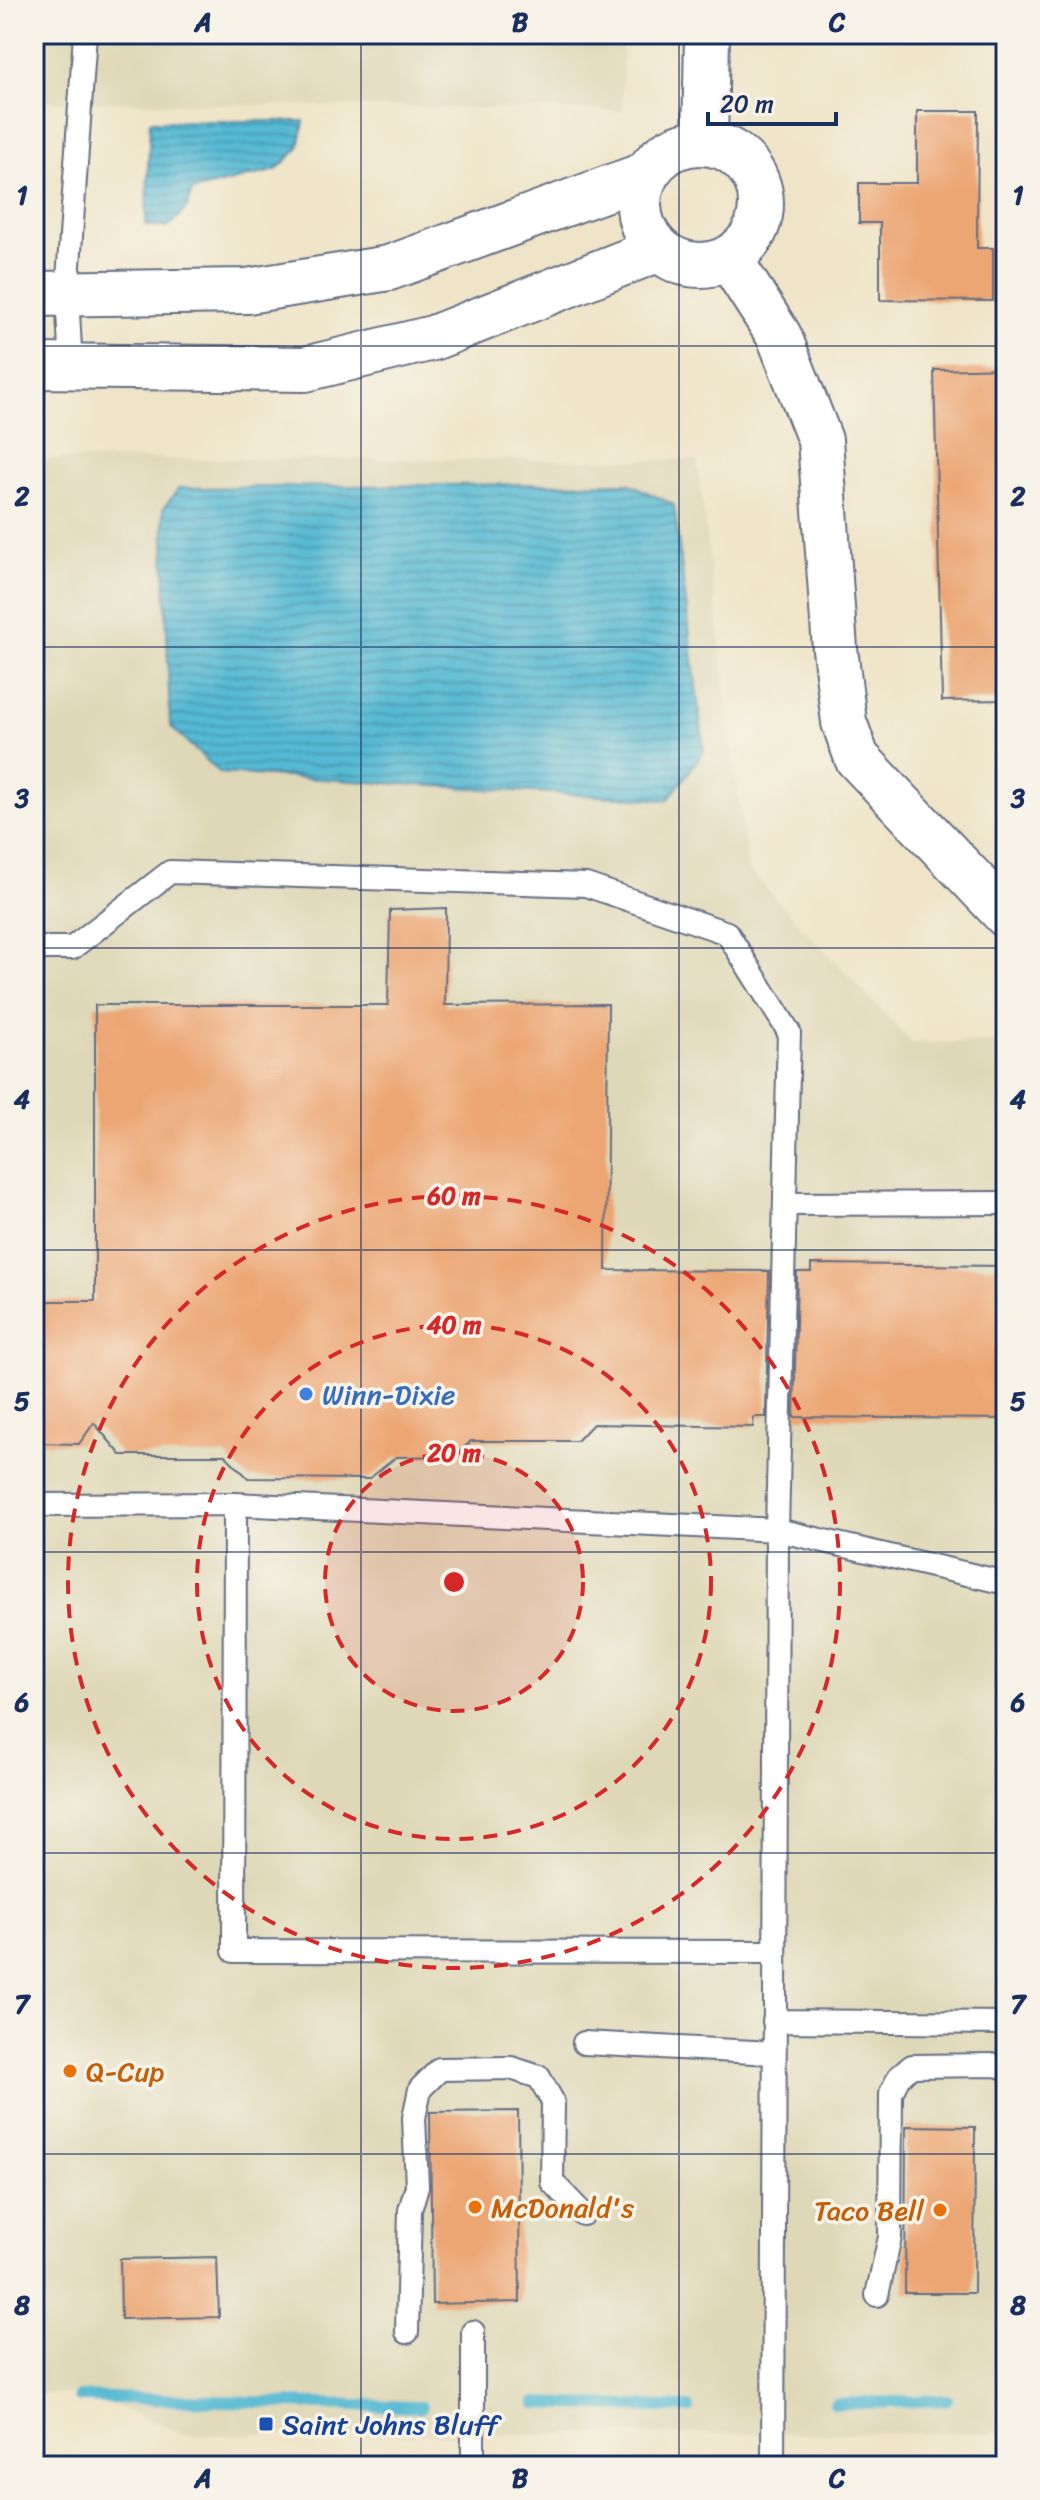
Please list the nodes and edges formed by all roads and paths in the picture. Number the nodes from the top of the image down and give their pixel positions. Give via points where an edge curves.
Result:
1 (85, 34) edge
2 (707, 34) edge
3 (705, 143) junction
4 (647, 174) junction
5 (659, 249) junction
6 (729, 258) junction
7 (51, 294) edge
8 (52, 366) edge
9 (1006, 915) edge
10 (34, 948) edge
11 (1006, 1203) edge
12 (785, 1204) junction
13 (235, 1504) junction
14 (34, 1505) edge
15 (777, 1530) junction
16 (1006, 1583) edge
17 (775, 1952) junction
18 (774, 2021) junction
19 (1006, 2023) edge
20 (584, 2043) dead end
21 (773, 2053) junction
22 (1006, 2068) edge
23 (583, 2214) dead end
24 (877, 2295) dead end
25 (407, 2332) dead end
26 (473, 2332) dead end
27 (473, 2466) edge
28 (773, 2466) edge

1 - 7 lane
2 - 3 street
3 - 4 street via 672,150
3 - 6 street via 742,158 761,192 756,230
4 - 5 street via 639,193 640,213 646,233
4 - 7 street via 389,268 247,291
5 - 6 street via 693,265
5 - 8 street via 433,338 305,369
6 - 9 street via 779,336 820,440 835,649 844,722 857,758
7 - 8 lane
10 - 12 lane via 72,948 170,872 586,885 727,933 789,1032
11 - 12 lane
12 - 15 lane
13 - 14 lane
13 - 15 lane
13 - 17 lane via 234,1951
15 - 16 lane
15 - 17 lane
17 - 18 lane
18 - 19 lane
18 - 21 lane
20 - 21 lane
21 - 28 lane
22 - 24 lane via 912,2066 899,2077 891,2093 890,2237
23 - 25 lane via 552,2182 553,2102 539,2077 511,2068 440,2069 420,2089 414,2118 417,2186 410,2210
26 - 27 lane

